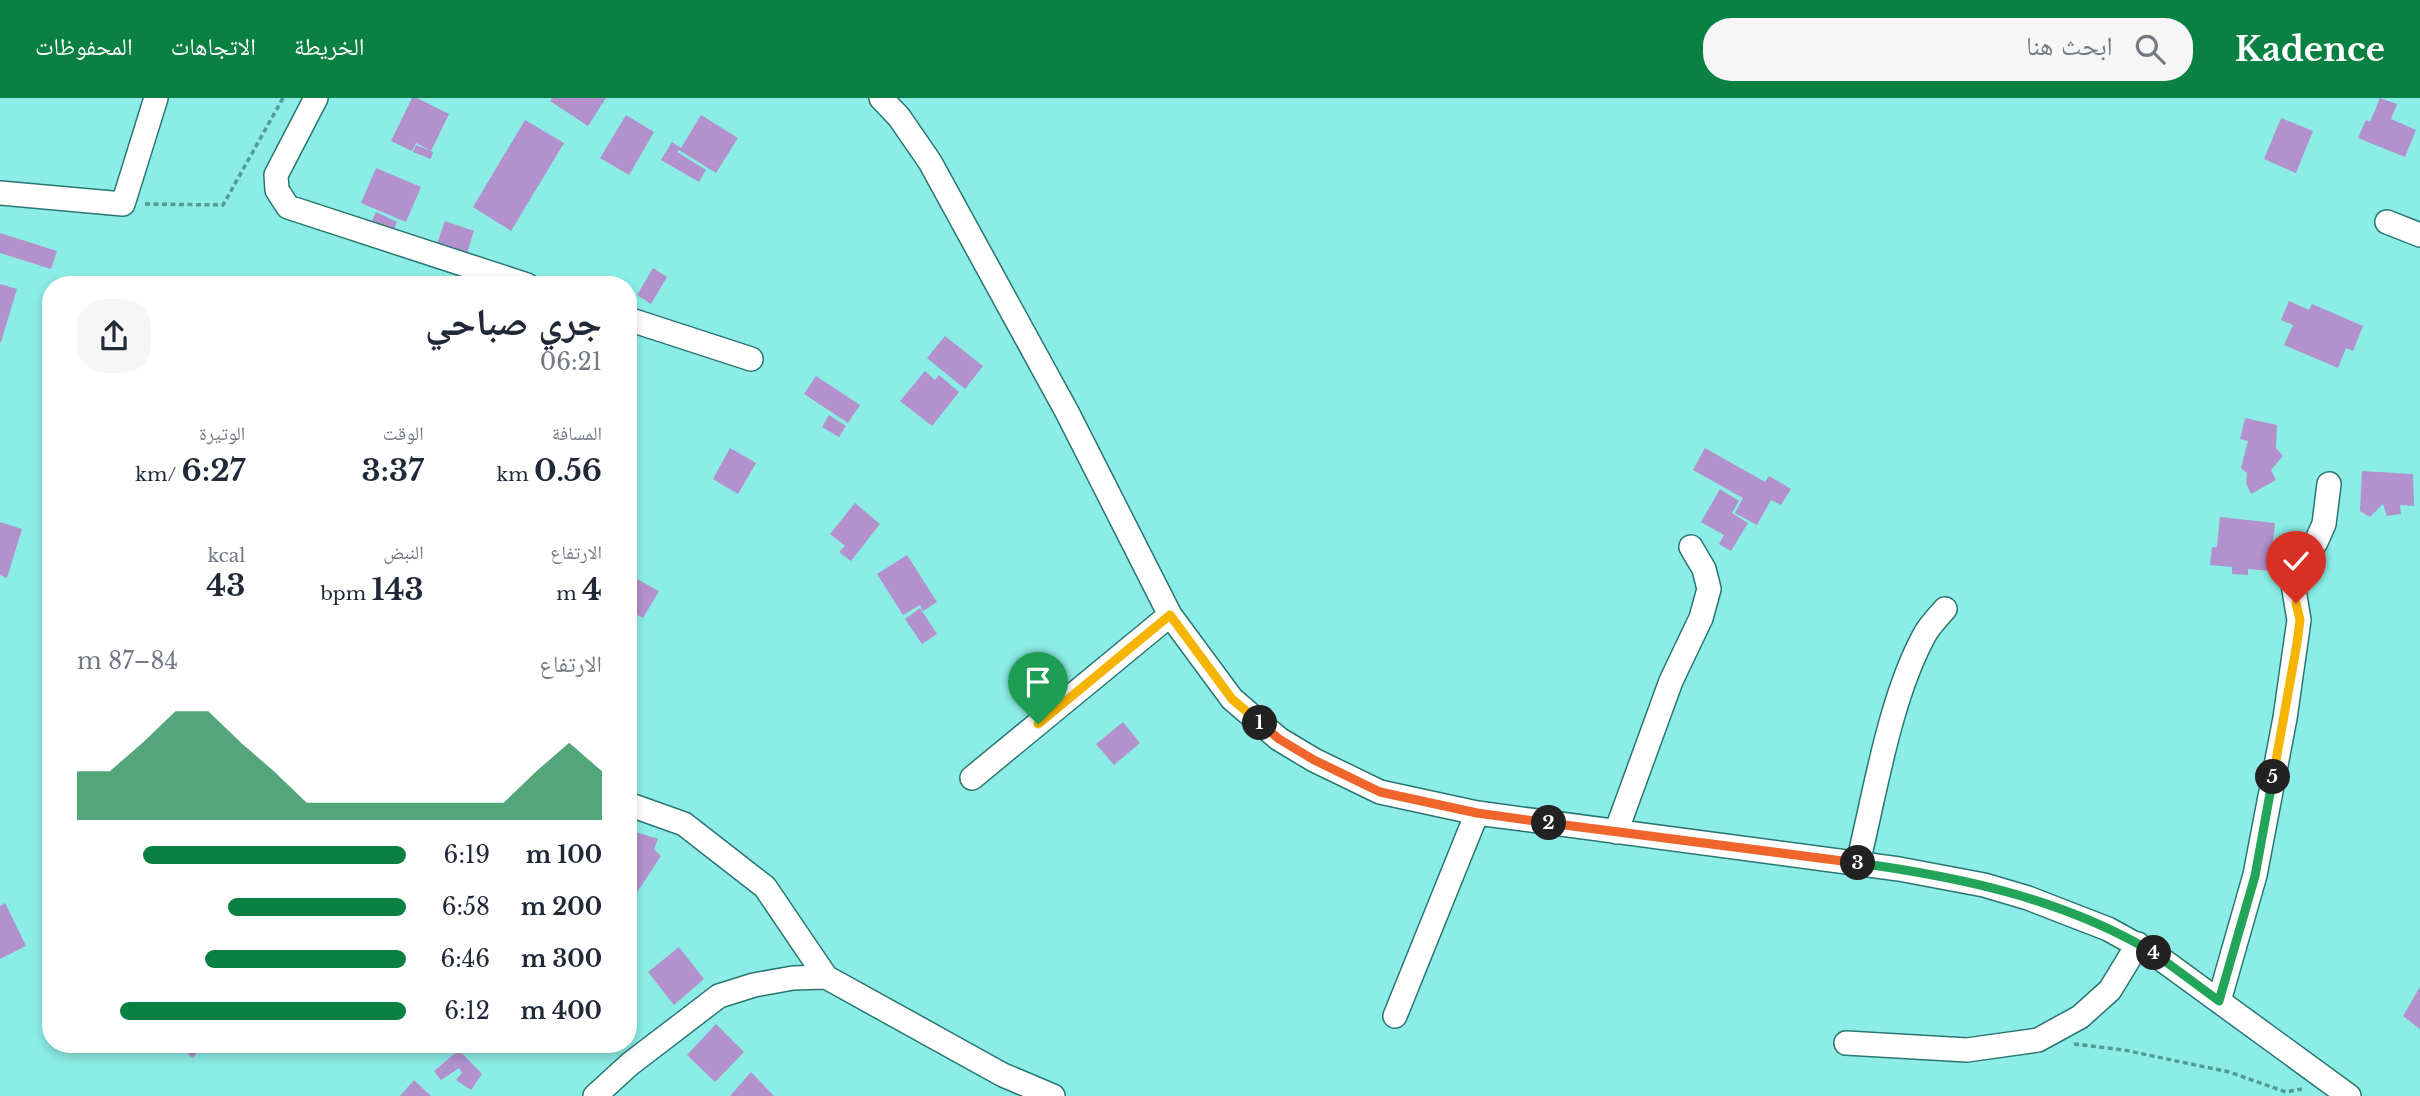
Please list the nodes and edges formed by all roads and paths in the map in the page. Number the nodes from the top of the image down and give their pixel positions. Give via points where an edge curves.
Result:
1 (156, 98) edge
2 (283, 98) edge
3 (316, 98) edge
4 (881, 98) edge
5 (0, 193) edge
6 (123, 204) junction
7 (2387, 222) dead end
8 (2420, 235) edge
9 (499, 276) edge
10 (637, 322) edge
11 (751, 359) dead end
12 (2329, 484) dead end
13 (1691, 547) dead end
14 (1945, 608) dead end
15 (1170, 615) junction
16 (972, 778) dead end
17 (637, 807) edge
18 (1477, 813) junction
19 (1616, 832) junction
20 (1857, 863) junction
21 (2138, 944) junction
22 (826, 977) junction
23 (2219, 1001) junction
24 (1395, 1016) dead end
25 (2038, 1040) junction
26 (1846, 1043) dead end
27 (2340, 1090) edge
28 (595, 1096) edge
29 (1053, 1096) edge

1 - 6 street
2 - 6 path via 223,205
3 - 9 street via 276,175 276,190 288,207
4 - 15 street via 930,162 1067,412
5 - 6 street
7 - 8 street
10 - 11 street
12 - 23 street via 2324,524 2297,568 2293,584 2300,620 2285,718 2255,876
13 - 19 street via 1709,589
14 - 20 street via 1926,632 1908,672
15 - 16 street
15 - 18 street via 1232,699 1279,739 1380,792
17 - 22 street via 684,824 765,887
18 - 19 street
18 - 24 street
19 - 20 street
20 - 21 street via 1984,885 2072,914
21 - 23 street
21 - 25 street via 2110,990 2080,1017
22 - 28 street via 793,978 719,996
22 - 29 street via 1003,1074
23 - 27 street
25 - 26 street via 1967,1050
25 - 27 path via 2135,1052 2230,1072 2286,1092

